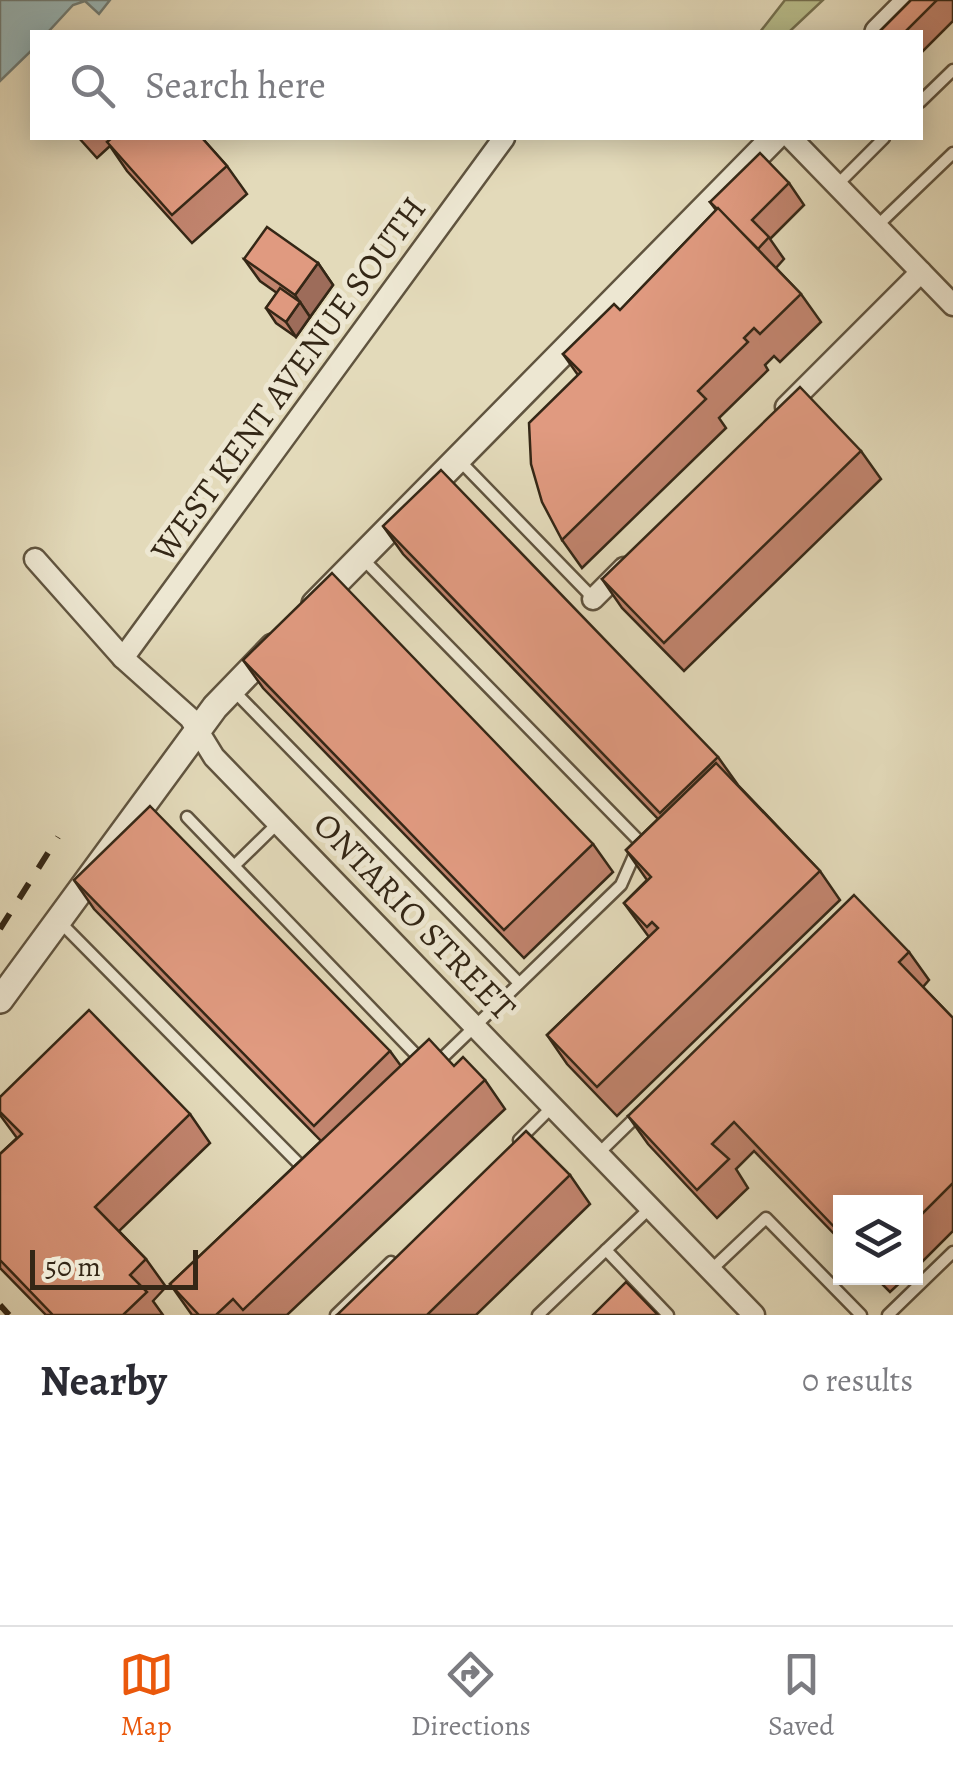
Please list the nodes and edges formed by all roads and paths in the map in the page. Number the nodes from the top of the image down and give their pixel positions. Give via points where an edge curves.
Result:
1 (910, 0) edge
2 (880, 30) edge
3 (953, 70) edge
4 (923, 99) edge
5 (503, 140) edge
6 (772, 140) edge
7 (793, 140) edge
8 (882, 140) edge
9 (953, 152) edge
10 (836, 186) junction
11 (876, 227) junction
12 (921, 272) junction
13 (953, 305) edge
14 (772, 421) edge
15 (458, 459) junction
16 (361, 557) junction
17 (634, 558) edge
18 (35, 559) dead end
19 (593, 599) joint
20 (123, 658) junction
21 (232, 689) junction
22 (198, 730) junction
23 (186, 817) dead end
24 (279, 823) junction
25 (235, 866) junction
26 (58, 919) junction
27 (519, 983) junction
28 (0, 1000) edge
29 (476, 1024) junction
30 (655, 1098) edge
31 (554, 1106) junction
32 (513, 1145) edge
33 (599, 1152) junction
34 (315, 1180) edge
35 (651, 1207) junction
36 (404, 1250) edge
37 (606, 1250) junction
38 (953, 1252) edge
39 (710, 1270) junction
40 (336, 1315) edge
41 (538, 1315) edge
42 (668, 1315) edge
43 (754, 1315) edge
44 (861, 1315) edge
45 (888, 1315) edge

1 - 2 street
3 - 4 lane
5 - 20 street, WEST KENT AVENUE SOUTH
6 - 15 street
7 - 10 street
8 - 10 lane
9 - 11 lane
10 - 11 street
11 - 12 street
12 - 13 street
12 - 14 street
15 - 16 street
15 - 19 lane
16 - 21 street
16 - 27 lane via 640,842 621,885
17 - 19 street
18 - 20 street, ONTARIO STREET
20 - 22 street, ONTARIO STREET
21 - 22 street
21 - 27 lane
22 - 24 street, ONTARIO STREET via 214,757
22 - 26 street
23 - 25 lane
24 - 25 lane
24 - 29 street, ONTARIO STREET
25 - 29 lane via 430,1070
26 - 28 street
26 - 34 lane
27 - 29 lane
29 - 31 street, ONTARIO STREET
30 - 33 lane
31 - 32 lane
31 - 33 street, ONTARIO STREET
33 - 35 street, ONTARIO STREET
35 - 37 lane
35 - 39 street, ONTARIO STREET
36 - 40 lane
37 - 41 lane
37 - 42 lane
38 - 45 lane
39 - 43 street, ONTARIO STREET
39 - 44 lane via 766,1218

